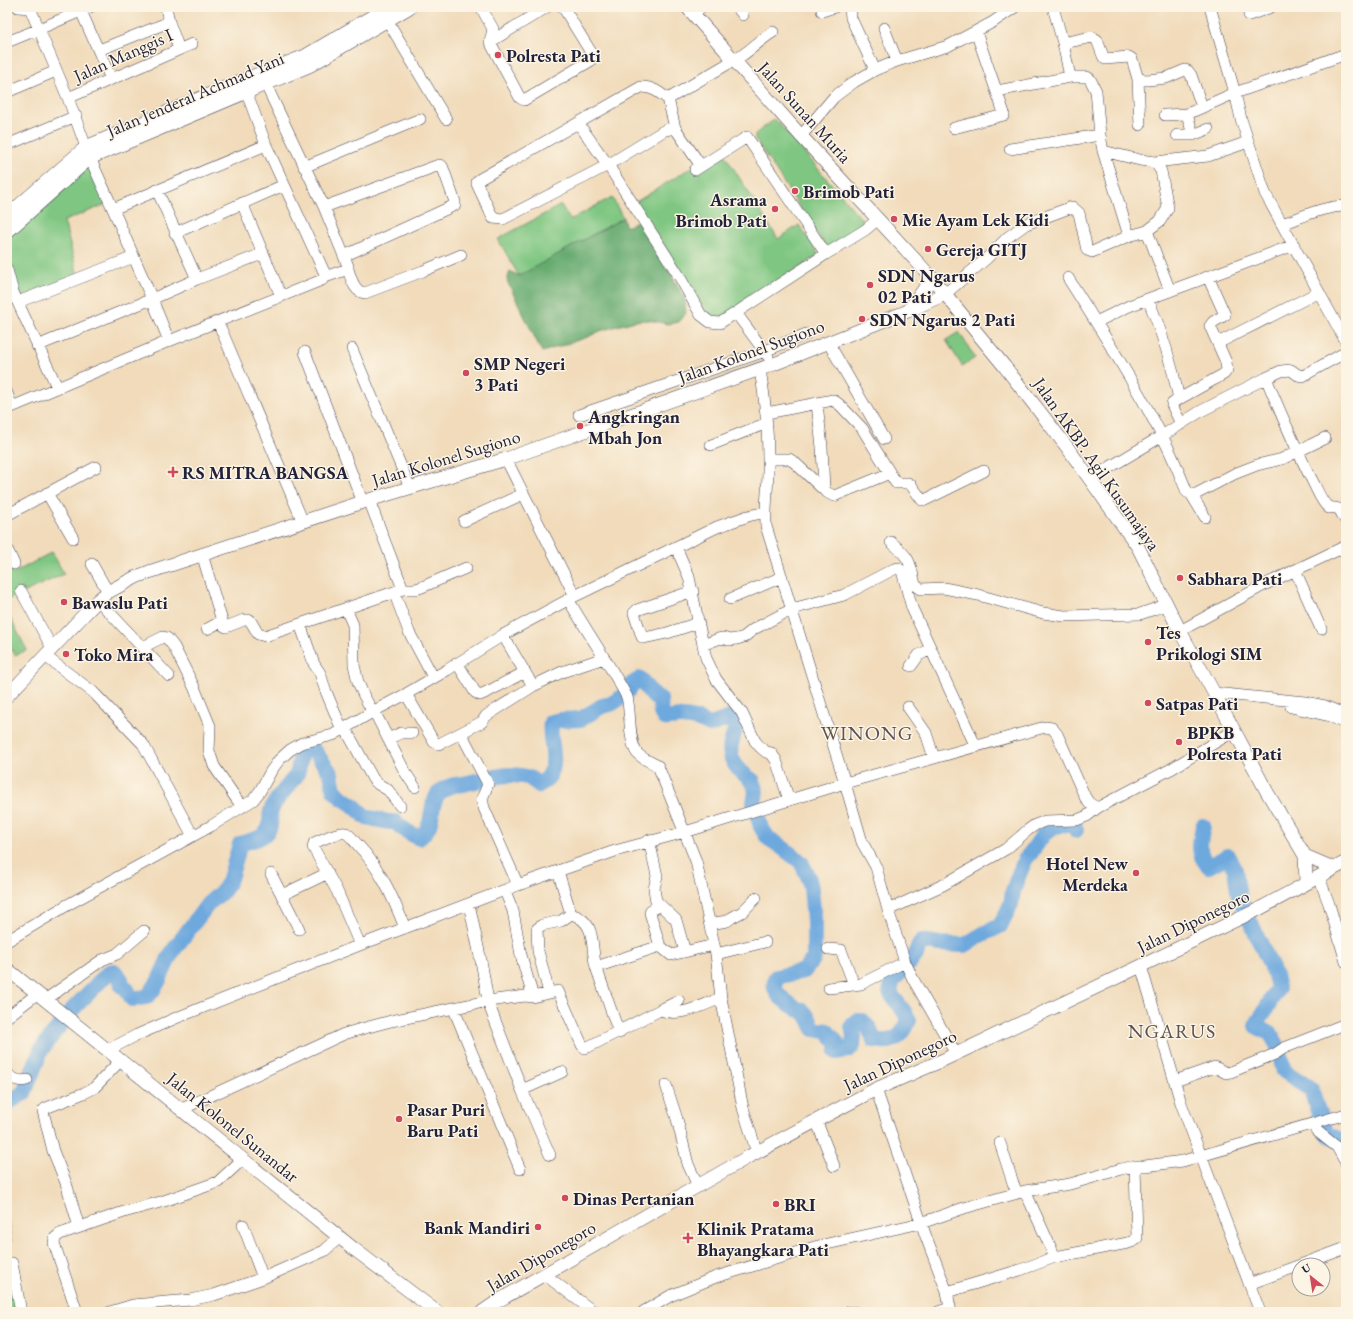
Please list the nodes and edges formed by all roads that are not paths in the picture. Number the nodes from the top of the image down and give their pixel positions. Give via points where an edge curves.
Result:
1 (18, 7) edge
2 (166, 7) edge
3 (410, 7) edge
4 (481, 7) edge
5 (547, 7) edge
6 (563, 7) edge
7 (835, 7) edge
8 (850, 7) edge
9 (1016, 7) edge
10 (1053, 7) edge
11 (1210, 7) edge
12 (1271, 7) edge
13 (31, 8) edge
14 (85, 9) edge
15 (694, 9) edge
16 (822, 11) dead end
17 (386, 13) edge
18 (1249, 15) dead end
19 (169, 22) junction
20 (884, 28) dead end
21 (40, 29) junction
22 (772, 32) dead end
23 (976, 32) junction
24 (7, 42) edge
25 (490, 42) junction
26 (1062, 43) junction
27 (192, 44) dead end
28 (179, 49) junction
29 (99, 50) junction
30 (1346, 54) edge
31 (308, 60) junction
32 (734, 60) junction
33 (897, 61) junction
34 (875, 70) junction
35 (56, 71) junction
36 (1070, 77) junction
37 (111, 79) junction
38 (1138, 79) junction
39 (266, 85) junction
40 (245, 86) junction
41 (997, 91) junction
42 (7, 92) edge
43 (1235, 93) junction
44 (68, 98) junction
45 (668, 99) junction
46 (1202, 107) junction
47 (1187, 114) junction
48 (1164, 115) dead end
49 (76, 116) junction
50 (420, 118) dead end
51 (446, 119) dead end
52 (578, 123) junction
53 (1140, 125) dead end
54 (676, 128) junction
55 (954, 128) dead end
56 (1208, 129) dead end
57 (1193, 134) junction
58 (1100, 135) junction
59 (1177, 135) dead end
60 (801, 136) junction
61 (1248, 142) junction
62 (7, 145) edge
63 (266, 145) junction
64 (1010, 149) dead end
65 (1103, 151) junction
66 (88, 152) junction
67 (1155, 162) junction
68 (608, 165) junction
69 (304, 167) junction
70 (284, 185) junction
71 (157, 190) junction
72 (242, 203) junction
73 (1346, 206) edge
74 (324, 208) junction
75 (113, 209) junction
76 (7, 216) edge
77 (878, 219) junction
78 (1282, 224) junction
79 (1148, 230) junction
80 (7, 232) edge
81 (175, 233) junction
82 (1129, 236) junction
83 (1294, 245) junction
84 (262, 254) junction
85 (826, 254) junction
86 (461, 255) dead end
87 (344, 256) junction
88 (134, 257) junction
89 (348, 269) junction
90 (7, 270) edge
91 (324, 277) junction
92 (1208, 277) junction
93 (932, 278) junction
94 (1068, 278) dead end
95 (197, 279) junction
96 (1170, 291) junction
97 (1319, 292) junction
98 (945, 294) junction
99 (281, 296) junction
100 (13, 297) edge
101 (1148, 299) junction
102 (152, 300) junction
103 (908, 311) junction
104 (736, 313) junction
105 (218, 322) junction
106 (1096, 322) junction
107 (806, 334) dead end
108 (169, 341) junction
109 (828, 342) junction
110 (1346, 342) edge
111 (1218, 343) junction
112 (37, 346) junction
113 (352, 350) dead end
114 (765, 351) junction
115 (305, 352) dead end
116 (1346, 352) edge
117 (774, 364) junction
118 (760, 369) junction
119 (1266, 378) junction
120 (57, 387) junction
121 (7, 393) edge
122 (1179, 399) junction
123 (817, 404) junction
124 (10, 408) edge
125 (579, 415) dead end
126 (767, 418) junction
127 (1181, 424) junction
128 (1162, 436) junction
129 (1325, 438) dead end
130 (884, 439) dead end
131 (711, 445) dead end
132 (1298, 452) junction
133 (506, 459) junction
134 (768, 459) junction
135 (96, 467) dead end
136 (984, 471) dead end
137 (890, 473) junction
138 (1090, 479) junction
139 (410, 488) junction
140 (824, 490) junction
141 (47, 492) junction
142 (522, 494) junction
143 (1191, 494) junction
144 (366, 502) junction
145 (766, 512) junction
146 (7, 514) edge
147 (1205, 517) dead end
148 (464, 521) dead end
149 (303, 522) junction
150 (1346, 522) edge
151 (73, 538) dead end
152 (891, 542) dead end
153 (676, 546) junction
154 (1346, 546) edge
155 (7, 548) edge
156 (202, 554) junction
157 (14, 564) dead end
158 (92, 564) dead end
159 (466, 568) dead end
160 (1296, 570) junction
161 (782, 577) junction
162 (398, 590) junction
163 (21, 591) dead end
164 (693, 591) junction
165 (108, 592) junction
166 (572, 598) junction
167 (730, 599) dead end
168 (98, 600) junction
169 (1166, 606) junction
170 (346, 608) junction
171 (792, 609) junction
172 (222, 621) junction
173 (698, 623) junction
174 (300, 624) junction
175 (1321, 629) dead end
176 (207, 630) dead end
177 (1180, 631) junction
178 (503, 635) junction
179 (703, 645) junction
180 (143, 647) junction
181 (931, 649) junction
182 (48, 652) junction
183 (604, 658) junction
184 (457, 664) junction
185 (911, 666) dead end
186 (525, 672) junction
187 (169, 676) dead end
188 (433, 678) junction
189 (533, 686) junction
190 (489, 691) junction
191 (1214, 693) junction
192 (406, 694) junction
193 (7, 696) edge
194 (908, 706) dead end
195 (500, 707) junction
196 (373, 711) junction
197 (1345, 720) edge
198 (343, 729) junction
199 (1234, 731) junction
200 (412, 733) dead end
201 (461, 733) junction
202 (388, 740) junction
203 (976, 747) junction
204 (934, 758) junction
205 (845, 783) junction
206 (415, 787) dead end
207 (789, 800) junction
208 (400, 806) dead end
209 (242, 807) junction
210 (1097, 808) junction
211 (685, 832) junction
212 (193, 836) junction
213 (650, 840) junction
214 (1305, 856) junction
215 (1346, 862) edge
216 (1333, 868) junction
217 (558, 871) junction
218 (328, 873) junction
219 (271, 874) dead end
220 (1319, 877) junction
221 (1306, 883) junction
222 (518, 885) junction
223 (505, 890) junction
224 (282, 895) junction
225 (756, 898) dead end
226 (469, 904) junction
227 (660, 906) junction
228 (888, 910) junction
229 (571, 914) junction
230 (710, 924) junction
231 (405, 928) junction
232 (299, 930) dead end
233 (144, 931) dead end
234 (7, 941) edge
235 (766, 942) dead end
236 (360, 945) junction
237 (660, 946) junction
238 (828, 949) dead end
239 (715, 950) junction
240 (685, 952) junction
241 (905, 962) junction
242 (1346, 962) edge
243 (1141, 966) junction
244 (596, 967) junction
245 (7, 969) edge
246 (854, 985) junction
247 (829, 988) dead end
248 (549, 993) junction
249 (41, 997) junction
250 (534, 997) junction
251 (721, 998) junction
252 (679, 1001) dead end
253 (489, 1003) junction
254 (660, 1010) junction
255 (455, 1012) dead end
256 (7, 1017) edge
257 (1346, 1025) edge
258 (619, 1033) junction
259 (108, 1050) junction
260 (956, 1054) junction
261 (121, 1060) junction
262 (562, 1072) dead end
263 (1175, 1081) junction
264 (666, 1085) dead end
265 (876, 1088) junction
266 (522, 1090) junction
267 (182, 1109) junction
268 (1343, 1116) edge
269 (816, 1120) junction
270 (1316, 1123) junction
271 (1000, 1143) dead end
272 (757, 1153) junction
273 (550, 1155) dead end
274 (1201, 1156) junction
275 (243, 1159) junction
276 (1346, 1162) edge
277 (834, 1166) dead end
278 (1135, 1166) junction
279 (520, 1169) dead end
280 (698, 1186) junction
281 (1021, 1192) junction
282 (921, 1223) junction
283 (243, 1225) dead end
284 (79, 1227) junction
285 (340, 1237) junction
286 (1346, 1248) edge
287 (1055, 1257) junction
288 (12, 1263) dead end
289 (544, 1274) junction
290 (263, 1278) junction
291 (1249, 1284) junction
292 (947, 1292) junction
293 (495, 1306) edge
294 (134, 1309) edge
295 (951, 1310) edge
296 (21, 1312) edge
297 (77, 1312) edge
298 (110, 1312) edge
299 (437, 1312) edge
300 (482, 1312) edge
301 (594, 1312) edge
302 (643, 1312) edge
303 (850, 1312) edge
304 (855, 1312) edge
305 (938, 1312) edge
306 (1260, 1312) edge

1 - 13 street
2 - 19 street
3 - 17 main road, Jalan Jenderal Achmad Yani
4 - 25 street via 493,29
5 - 25 street
6 - 25 street via 592,57 590,61 524,100 520,98
7 - 16 street
8 - 34 street via 851,18
9 - 23 street
10 - 26 street
11 - 43 street
12 - 18 street
13 - 21 street
14 - 21 street
14 - 29 street
15 - 32 main road, Jalan Sunan Muria
17 - 31 main road, Jalan Jenderal Achmad Yani
17 - 51 street
19 - 28 street
19 - 29 street
20 - 33 street
21 - 24 street
21 - 35 street
22 - 32 street
23 - 33 street via 948,46
23 - 41 street
26 - 36 street
26 - 38 street via 1095,38 1105,59 1132,59
27 - 28 street, Jalan Manggis I
28 - 37 street, Jalan Manggis I
29 - 37 street
30 - 43 street
31 - 39 main road, Jalan Jenderal Achmad Yani
31 - 40 main road, Jalan Jenderal Achmad Yani
32 - 45 street
32 - 60 main road, Jalan Sunan Muria
33 - 34 street
34 - 60 street via 834,96
35 - 42 street
35 - 44 street
36 - 41 street
36 - 58 street via 1087,77 1092,82 1096,91
37 - 44 street, Jalan Manggis I
38 - 46 street via 1166,78 1188,71
38 - 53 street
39 - 40 main road, Jalan Jenderal Achmad Yani
39 - 69 street
40 - 63 street
40 - 66 main road, Jalan Jenderal Achmad Yani
41 - 55 street via 1004,115
43 - 46 street
43 - 61 street
44 - 49 street
45 - 52 street via 651,88 641,87
45 - 54 street
46 - 47 street
47 - 48 street
47 - 57 street
49 - 62 street
49 - 66 street
50 - 69 street
52 - 68 street
52 - 68 street via 477,182 493,218 503,219
54 - 68 street via 665,130
54 - 85 street via 698,168 747,137
56 - 57 street
57 - 59 street
58 - 64 street
58 - 65 street
60 - 77 main road, Jalan Sunan Muria
61 - 67 street via 1208,156
61 - 78 street via 1265,193
63 - 70 street
63 - 71 street
65 - 67 street
65 - 82 street
66 - 75 street
66 - 76 main road, Jalan Jenderal Achmad Yani
66 - 80 main road, Jalan Jenderal Achmad Yani
67 - 79 street via 1161,171 1168,208 1160,221
68 - 104 street via 678,274 701,315 710,322 720,323
69 - 74 street
70 - 72 street
70 - 91 street via 325,274
71 - 75 street
71 - 81 street
72 - 81 street
72 - 84 street
73 - 78 street via 1315,212
74 - 87 street
74 - 87 street via 439,165 443,168 455,205
75 - 88 street
77 - 85 street
77 - 93 main road, Jalan Sunan Muria
78 - 83 street
79 - 82 street
79 - 96 street
81 - 95 street
82 - 98 street via 1089,252 1079,213 1072,207 1026,224
83 - 92 street
83 - 97 street
84 - 95 street
84 - 99 street
85 - 104 street
86 - 89 street via 365,293 356,289
87 - 89 street
88 - 100 street
88 - 102 street
89 - 91 street
90 - 100 street
91 - 99 street
92 - 96 street
92 - 111 street via 1225,315 1210,326
93 - 98 main road, Jalan Sunan Muria
93 - 103 main road
94 - 106 street
95 - 102 street
96 - 101 street
97 - 110 street
97 - 111 street
98 - 103 main road, Jalan Kolonel Sugiono
98 - 138 main road, Jalan AKBP. Agil Kusumajaya via 1010,373
99 - 105 street
100 - 112 street
101 - 106 street
101 - 122 street via 1171,363
102 - 108 street
102 - 112 street
103 - 109 main road, Jalan Kolonel Sugiono
104 - 114 street
105 - 108 street
105 - 149 street
106 - 128 street
107 - 114 street
108 - 120 street
109 - 117 main road, Jalan Kolonel Sugiono
109 - 130 street
111 - 122 street via 1228,367 1226,372
112 - 120 street
113 - 139 street
114 - 117 street
114 - 125 street
115 - 144 street
116 - 119 street via 1303,376 1291,370 1281,371
117 - 118 main road, Jalan Kolonel Sugiono
118 - 126 street
118 - 133 main road, Jalan Kolonel Sugiono
119 - 127 street
119 - 132 street
120 - 124 street
121 - 124 street
122 - 127 street via 1172,405
123 - 126 street
123 - 137 street via 831,400 840,405 862,428
123 - 140 street
126 - 131 street
126 - 134 street
127 - 128 street
128 - 138 street
128 - 143 street via 1187,492
129 - 132 street
132 - 143 street via 1239,472 1196,494
132 - 150 street via 1326,505 1329,508 1338,508
133 - 139 main road, Jalan Kolonel Sugiono
133 - 142 street
134 - 140 street via 789,459
134 - 145 street
135 - 141 street
136 - 137 street via 925,500 919,497 908,483 896,483
137 - 140 street via 834,496
138 - 169 main road, Jalan AKBP. Agil Kusumajaya via 1138,547
139 - 144 main road, Jalan Kolonel Sugiono
141 - 146 street
141 - 151 street
142 - 148 street
142 - 166 street
143 - 147 street
144 - 149 main road, Jalan Kolonel Sugiono
144 - 162 street
145 - 153 street via 748,516
145 - 161 street via 766,526
149 - 156 main road, Jalan Kolonel Sugiono
152 - 169 street via 904,552 910,562 914,585 921,590 944,588 1064,616 1140,614
153 - 164 street
153 - 166 street
154 - 160 street
155 - 157 street
156 - 165 main road, Jalan Kolonel Sugiono via 136,577
156 - 172 street
158 - 165 street
159 - 162 street via 416,589
160 - 175 street
160 - 177 street
161 - 167 street
161 - 171 street
162 - 170 street
162 - 188 street via 409,632
163 - 182 street
164 - 173 street
164 - 173 street via 639,609 634,613 644,638
165 - 168 main road, Jalan Kolonel Sugiono
166 - 178 street
166 - 183 street via 584,627
168 - 180 street
168 - 182 main road, Jalan Kolonel Sugiono
169 - 177 main road, Jalan AKBP. Agil Kusumajaya
170 - 174 street
170 - 196 street via 353,626 354,665 363,694
171 - 179 street via 744,637 729,640 723,638
171 - 181 street via 844,595 898,568 903,574 912,608
171 - 205 street
172 - 174 street via 226,627 250,620 258,634 265,636
172 - 176 street
173 - 179 street
174 - 198 street via 314,664 320,672
177 - 191 main road, Jalan AKBP. Agil Kusumajaya
178 - 184 street
178 - 186 street
179 - 207 street via 716,678 742,713 755,741 776,760
180 - 187 street
180 - 209 street via 163,637 168,638 174,647 210,726 209,751 214,766
181 - 185 street via 919,655
181 - 203 street
182 - 193 main road, Jalan Kolonel Sugiono
182 - 212 street via 93,692 143,744
183 - 189 street via 562,672
183 - 211 street via 629,704 629,721 637,753 658,766
184 - 188 street
184 - 190 street via 475,692 480,695
186 - 189 street
186 - 190 street
188 - 192 street
189 - 195 street
190 - 195 street
191 - 197 street via 1325,706
191 - 199 main road, Jalan AKBP. Agil Kusumajaya
192 - 196 street
192 - 201 street via 434,742 438,744
194 - 204 street via 926,733
195 - 201 street via 486,716 482,722
196 - 198 street
196 - 202 street
198 - 208 street via 373,779 388,790
198 - 209 street via 332,735 302,742 290,750 271,771 257,796
199 - 210 street via 1171,769
199 - 214 main road, Jalan AKBP. Agil Kusumajaya
200 - 202 street via 401,734
201 - 222 street via 486,778 488,785 482,799 484,808
202 - 206 street
203 - 204 street
203 - 210 street via 1045,727 1052,728 1085,797
204 - 205 street
205 - 207 street
205 - 228 street via 862,842 876,867
207 - 211 street
209 - 212 street
210 - 228 street via 1077,820 1060,820 1035,825 1006,849 943,885
211 - 213 street
211 - 230 street via 696,861
212 - 234 street
213 - 217 street
213 - 227 street via 657,876 654,896
214 - 216 main road
214 - 221 main road, Jalan AKBP. Agil Kusumajaya
215 - 216 main road, Jalan Diponegoro
216 - 220 main road, Jalan Diponegoro
217 - 222 street
217 - 229 street
218 - 224 street
218 - 231 street via 313,845 341,833 347,834 368,855 379,871
218 - 236 street
219 - 224 street
220 - 221 main road, Jalan Diponegoro
220 - 242 street
221 - 243 main road, Jalan Diponegoro via 1257,910
222 - 223 street
223 - 226 street
223 - 250 street via 513,911 521,955
224 - 232 street
225 - 230 street via 746,909 728,921
226 - 231 street
226 - 253 street
227 - 237 street via 650,913
227 - 240 street via 676,920
228 - 241 street
229 - 244 street via 581,917 591,933
229 - 248 street via 561,921 537,929 538,951
230 - 239 street
231 - 236 street
233 - 249 street via 117,954 102,960
235 - 239 street
236 - 259 street via 176,1018
237 - 240 street via 671,955
237 - 244 street
238 - 246 street via 841,950
239 - 240 street
239 - 251 street
241 - 246 street
241 - 260 street
243 - 260 main road, Jalan Diponegoro
243 - 263 street
244 - 258 street
245 - 249 main road, Jalan Kolonel Sunandar
246 - 247 street
248 - 250 street
248 - 258 street via 559,993 585,1048
249 - 256 street
249 - 259 main road, Jalan Kolonel Sunandar
250 - 253 street via 525,996
251 - 254 street via 691,1009 671,1012
251 - 272 street via 743,1108
252 - 254 street
253 - 266 street
253 - 267 street via 391,1021 344,1034
254 - 258 street
255 - 279 street
257 - 263 street via 1231,1072 1226,1073 1215,1067
259 - 261 main road, Jalan Kolonel Sunandar
260 - 265 main road, Jalan Diponegoro
261 - 267 main road, Jalan Kolonel Sunandar
261 - 284 street via 94,1088 46,1108 43,1112 53,1151
262 - 266 street
263 - 274 street
264 - 280 street via 678,1119 688,1164
265 - 269 main road, Jalan Diponegoro
265 - 282 street
266 - 273 street
267 - 275 main road, Jalan Kolonel Sunandar
268 - 270 street
269 - 272 main road, Jalan Diponegoro
269 - 277 street
270 - 274 street
270 - 276 street via 1318,1131 1337,1147
271 - 281 street via 1013,1183
272 - 280 main road, Jalan Diponegoro
274 - 278 street via 1176,1162
274 - 291 street
275 - 284 street via 218,1182
275 - 285 main road, Jalan Kolonel Sunandar
278 - 281 street via 1070,1184
278 - 287 street via 1137,1238 1128,1244
280 - 289 main road, Jalan Diponegoro
281 - 282 street
281 - 287 street
282 - 292 street
282 - 302 street via 818,1246 716,1277 670,1296
283 - 290 street
284 - 297 street via 60,1234 54,1243
285 - 290 street via 324,1251
285 - 299 main road, Jalan Kolonel Sunandar
286 - 291 street
287 - 292 street via 1006,1275
288 - 296 street
289 - 293 main road, Jalan Diponegoro
289 - 301 street
290 - 294 street via 214,1295
291 - 306 street
292 - 295 street
293 - 300 main road, Jalan Diponegoro
294 - 298 street
295 - 305 street
303 - 304 street

